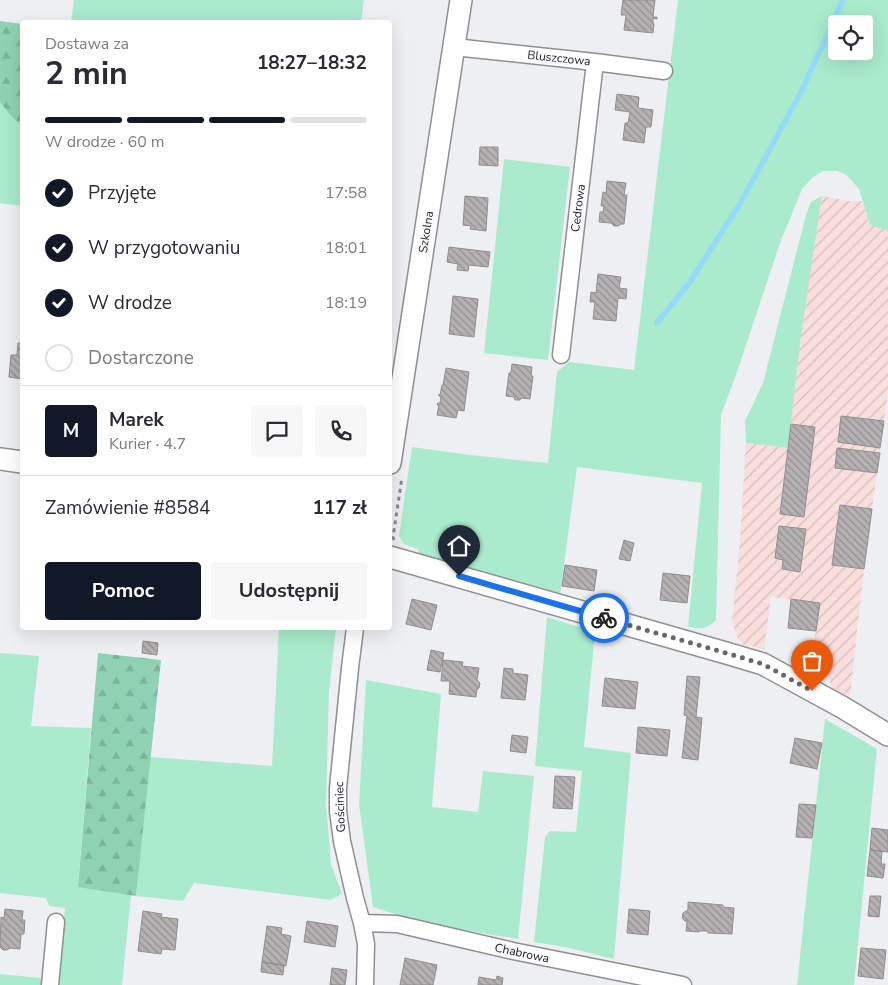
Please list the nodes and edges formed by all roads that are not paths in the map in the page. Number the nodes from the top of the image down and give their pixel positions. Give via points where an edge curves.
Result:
1 (461, 0) edge
2 (454, 47) junction
3 (596, 62) junction
4 (664, 71) dead end
5 (561, 355) dead end
6 (392, 450) edge
7 (0, 459) edge
8 (20, 462) edge
9 (392, 558) edge
10 (355, 630) edge
11 (888, 735) edge
12 (56, 922) dead end
13 (362, 922) junction
14 (50, 985) edge
15 (365, 985) edge
16 (683, 985) edge

1 - 2 street, Szkolna
2 - 3 street, Bluszczowa
2 - 6 street, Szkolna
3 - 4 street, Bluszczowa
3 - 5 street, Cedrowa
7 - 8 street
9 - 11 street via 763,664
10 - 13 street, Gościniec via 338,811
12 - 14 street
13 - 15 street, Gościniec via 366,944
13 - 16 street, Chabrowa via 397,924

